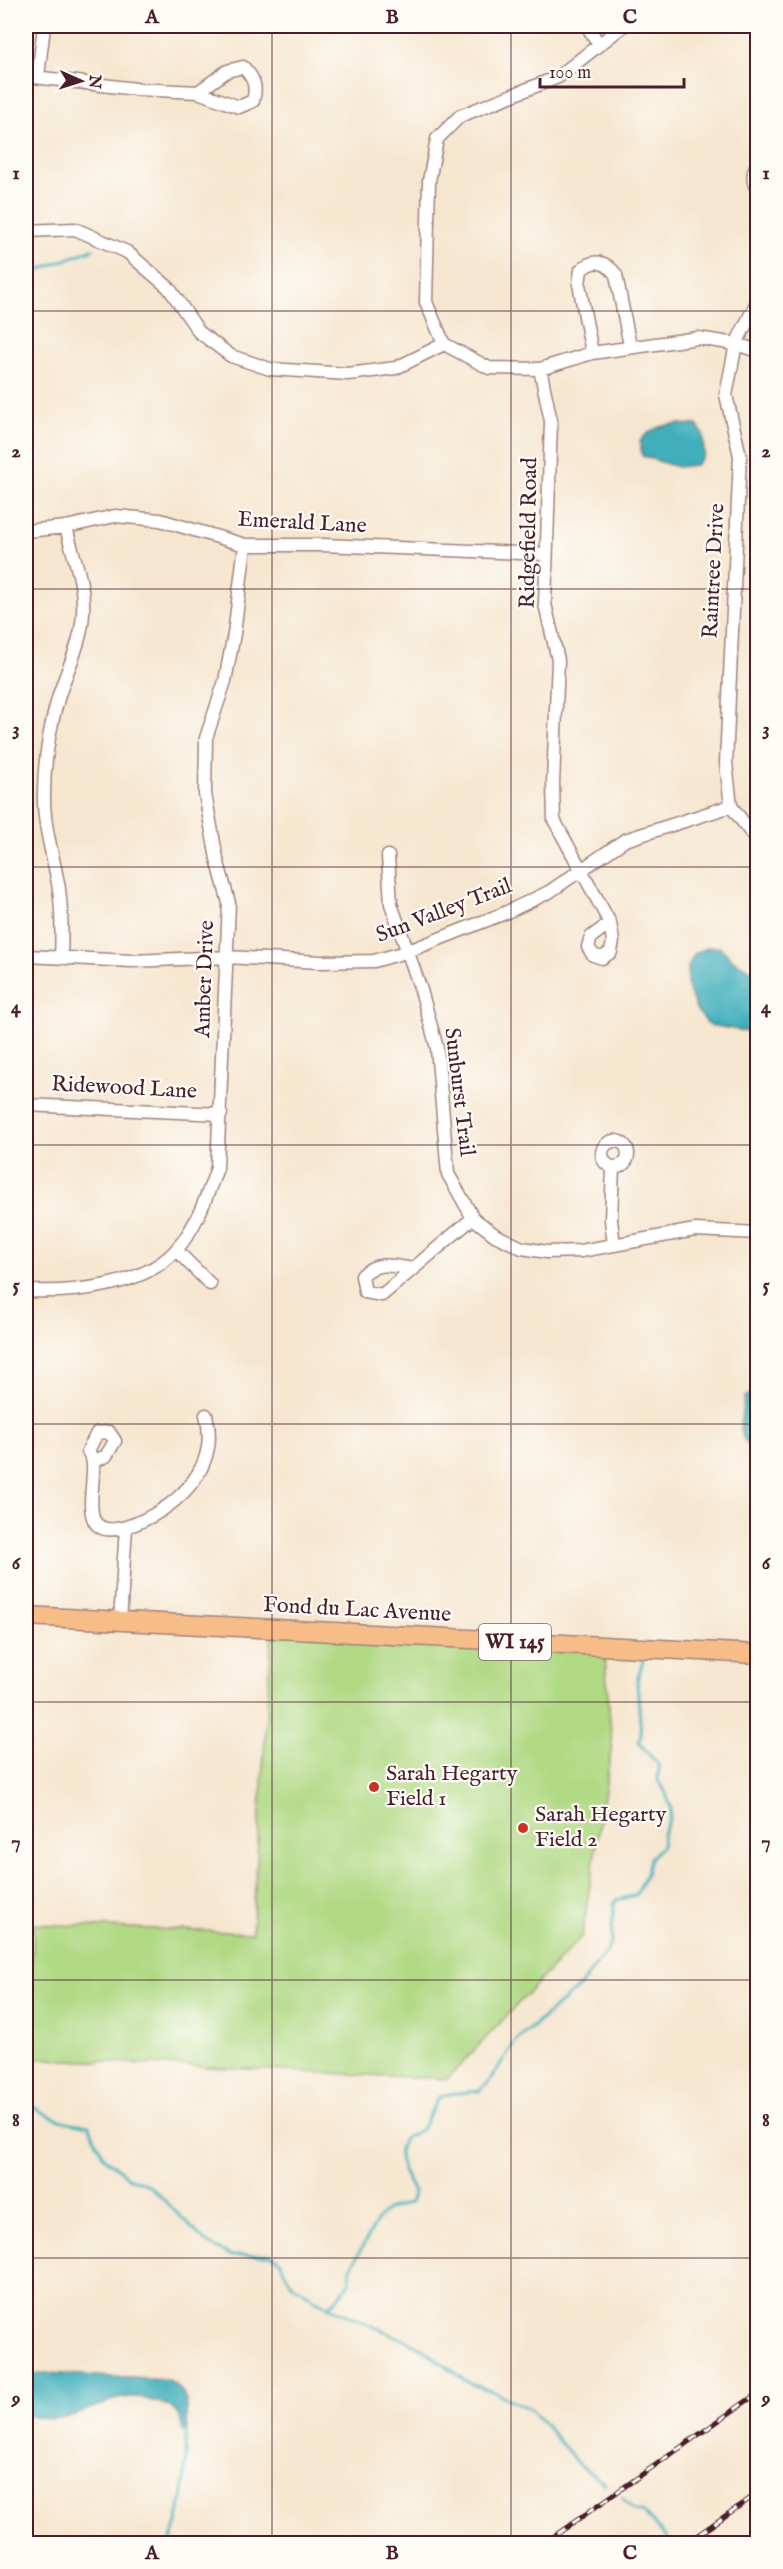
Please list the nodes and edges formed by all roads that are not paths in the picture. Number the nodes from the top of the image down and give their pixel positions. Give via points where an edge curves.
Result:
1 (44, 26) edge
2 (587, 26) edge
3 (623, 26) edge
4 (599, 44) junction
5 (32, 76) edge
6 (198, 92) dead end
7 (758, 165) edge
8 (758, 190) edge
9 (26, 231) edge
10 (758, 300) edge
11 (444, 344) junction
12 (736, 344) junction
13 (630, 346) junction
14 (758, 351) edge
15 (592, 353) junction
16 (540, 369) junction
17 (66, 527) junction
18 (26, 531) edge
19 (245, 545) junction
20 (546, 554) junction
21 (731, 806) junction
22 (758, 842) edge
23 (388, 856) dead end
24 (582, 870) junction
25 (610, 922) dead end
26 (406, 952) junction
27 (26, 956) edge
28 (227, 957) junction
29 (61, 958) junction
30 (26, 1105) edge
31 (221, 1114) junction
32 (613, 1167) dead end
33 (473, 1218) junction
34 (758, 1233) edge
35 (614, 1245) junction
36 (177, 1250) junction
37 (414, 1269) dead end
38 (210, 1284) dead end
39 (26, 1291) edge
40 (206, 1415) dead end
41 (94, 1461) dead end
42 (126, 1527) junction
43 (26, 1616) edge
44 (120, 1621) junction
45 (758, 1654) edge

1 - 5 street
2 - 4 street
3 - 4 street
4 - 11 street via 558,77 460,116 437,140 429,181 426,302
5 - 6 street
7 - 8 street via 754,176
9 - 11 street via 75,230 127,252 169,288 199,332 231,356 270,369 348,374 396,368
10 - 12 street, Raintree Drive
11 - 16 street via 489,368
12 - 13 street via 698,338
12 - 14 street
12 - 21 street, Raintree Drive via 726,395 740,456 726,763
13 - 15 street
13 - 15 street via 616,275 609,266 588,263 581,270 579,284
15 - 16 street
16 - 20 street, Ridgefield Road via 551,421
17 - 18 street, Emerald Lane
17 - 19 street, Emerald Lane via 115,516 160,520
17 - 29 street via 83,611 80,635 51,728 44,795 63,926
19 - 20 street, Emerald Lane
19 - 28 street, Amber Drive via 225,681 206,738 205,794 229,903
20 - 24 street, Ridgefield Road via 545,604 558,660 554,820
21 - 22 street
21 - 24 street, Sun Valley Trail via 625,840
23 - 26 street, Sunburst Trail via 391,904
24 - 25 street, Ridgefield Road
24 - 26 street, Sun Valley Trail via 549,892 505,913
26 - 28 street, Sun Valley Trail via 374,961
26 - 33 street, Sunburst Trail via 437,1048 448,1174
27 - 29 street, Sun Valley Trail
28 - 29 street, Sun Valley Trail via 132,961
28 - 31 street, Amber Drive
30 - 31 street, Ridewood Lane
31 - 36 street, Amber Drive via 217,1168 202,1209
32 - 35 street
33 - 35 street, Sunburst Trail via 495,1235 522,1248 558,1252
33 - 37 street
34 - 35 street, Sunburst Trail via 695,1230
36 - 38 street
36 - 39 street, Amber Drive via 155,1267 104,1287
40 - 42 street via 209,1445 187,1491 167,1509
41 - 42 street via 92,1519 106,1529
42 - 44 street
43 - 44 main road, Fond du Lac Avenue / WI 145
44 - 45 main road, Fond du Lac Avenue / WI 145

